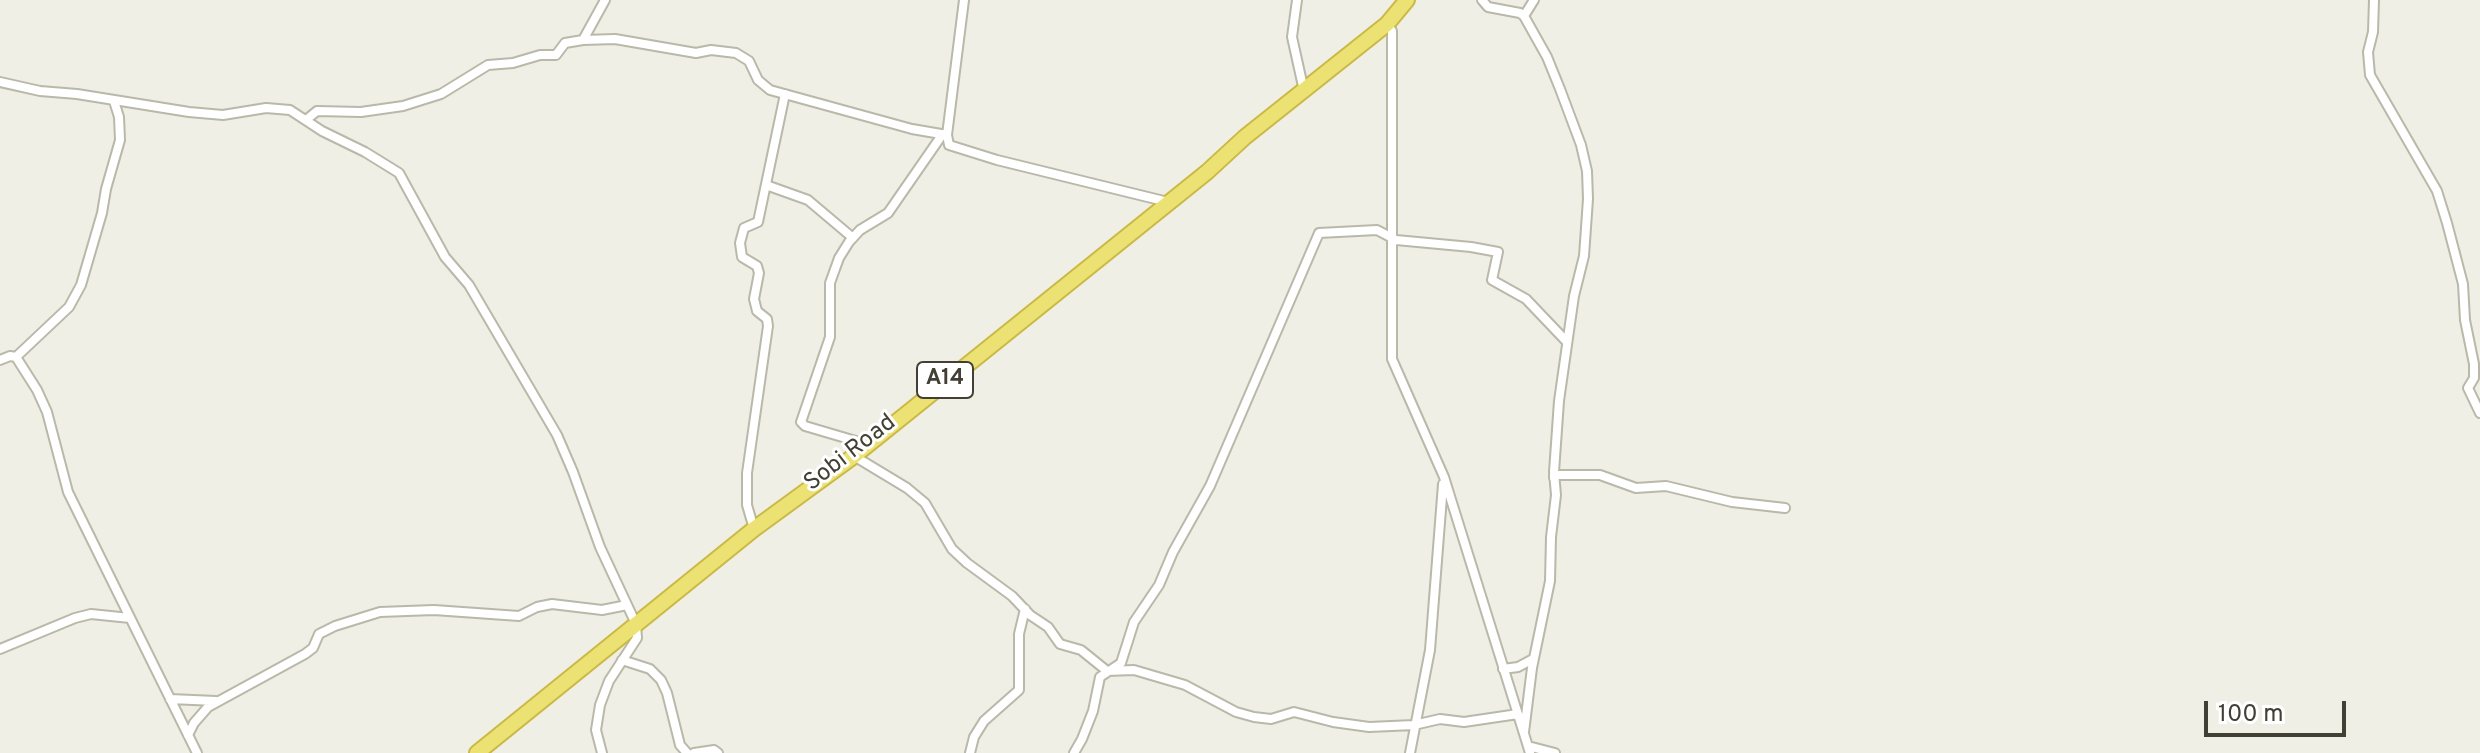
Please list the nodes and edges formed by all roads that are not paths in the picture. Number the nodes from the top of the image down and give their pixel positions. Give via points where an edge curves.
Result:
1 (605, 0) edge
2 (964, 0) edge
3 (1297, 0) edge
4 (1407, 0) edge
5 (1482, 0) edge
6 (1534, 0) edge
7 (2374, 0) edge
8 (1524, 16) junction
9 (1387, 24) junction
10 (583, 40) junction
11 (0, 82) edge
12 (1304, 91) junction
13 (785, 94) junction
14 (114, 101) junction
15 (306, 120) junction
16 (945, 135) junction
17 (766, 185) junction
18 (1169, 202) junction
19 (1390, 236) junction
20 (853, 238) junction
21 (1567, 342) junction
22 (16, 357) junction
23 (0, 360) edge
24 (2480, 413) edge
25 (866, 444) junction
26 (854, 456) junction
27 (1554, 475) junction
28 (1444, 477) junction
29 (1785, 508) dead end
30 (754, 529) junction
31 (627, 605) junction
32 (1025, 609) junction
33 (130, 618) junction
34 (636, 624) junction
35 (0, 649) edge
36 (1534, 658) junction
37 (622, 660) junction
38 (1503, 669) junction
39 (1107, 671) junction
40 (170, 699) junction
41 (217, 701) junction
42 (1518, 714) junction
43 (1414, 725) junction
44 (1524, 732) junction
45 (188, 735) junction
46 (1529, 749) edge
47 (197, 753) edge
48 (477, 753) edge
49 (602, 753) edge
50 (687, 753) edge
51 (694, 753) edge
52 (718, 753) edge
53 (970, 753) edge
54 (1074, 753) edge
55 (1410, 753) edge
56 (1555, 753) edge

1 - 10 street
2 - 16 street
3 - 12 street via 1292,37
4 - 9 highway, Sobi Road / A14
5 - 8 street via 1488,7
6 - 8 street
7 - 24 street via 2370,75 2437,191 2463,284 2474,364 2468,388
8 - 21 street via 1556,78 1587,171 1584,256
9 - 12 highway, Sobi Road / A14
9 - 19 street via 1392,31
10 - 13 street via 736,53 749,61 764,87
10 - 15 street via 565,43 556,55 488,65 424,100 361,112 317,111
11 - 14 street
12 - 18 highway, Sobi Road / A14
13 - 16 street
13 - 17 street
14 - 15 street via 223,115 290,110
14 - 22 street via 120,140 81,285 69,307
15 - 31 street via 399,173 557,435
16 - 18 street via 949,145 970,152
16 - 20 street via 888,213
17 - 20 street via 808,200
17 - 30 street via 758,222 744,228 740,243 742,257 757,266 754,299 768,326 747,473
18 - 25 highway, Sobi Road / A14
19 - 21 street via 1498,252 1492,280 1526,299
19 - 28 street via 1392,359
19 - 39 street via 1377,230 1319,233 1210,486 1134,622 1121,663
20 - 25 street via 830,283 830,337 801,422
21 - 27 street
22 - 23 street
22 - 33 street via 47,412 68,492
25 - 26 highway, Sobi Road / A14
26 - 30 highway, Sobi Road / A14
26 - 32 street via 925,503 952,549
27 - 29 street via 1600,475 1636,488 1666,486
27 - 36 street via 1550,581
28 - 38 street
28 - 43 street via 1430,650
30 - 34 highway, Sobi Road / A14
31 - 34 street
31 - 41 street via 602,610 552,604 519,616 380,612 319,634 305,654
32 - 39 street via 1060,644 1081,650
32 - 53 street via 1019,634 1019,690 984,721
33 - 35 street via 91,614
33 - 40 street
34 - 37 street via 637,638
34 - 48 highway, Sobi Road / A14
36 - 38 street
36 - 44 street
37 - 49 street via 600,705 596,730
37 - 50 street via 650,669 661,680
38 - 42 street
39 - 43 street via 1134,670 1185,685 1254,717 1271,719 1294,712 1360,726
39 - 54 street via 1100,677 1093,711
40 - 41 street
40 - 45 street
41 - 45 street
42 - 43 street
42 - 44 street
43 - 55 street
44 - 46 street
45 - 47 street
46 - 56 street
51 - 52 street

